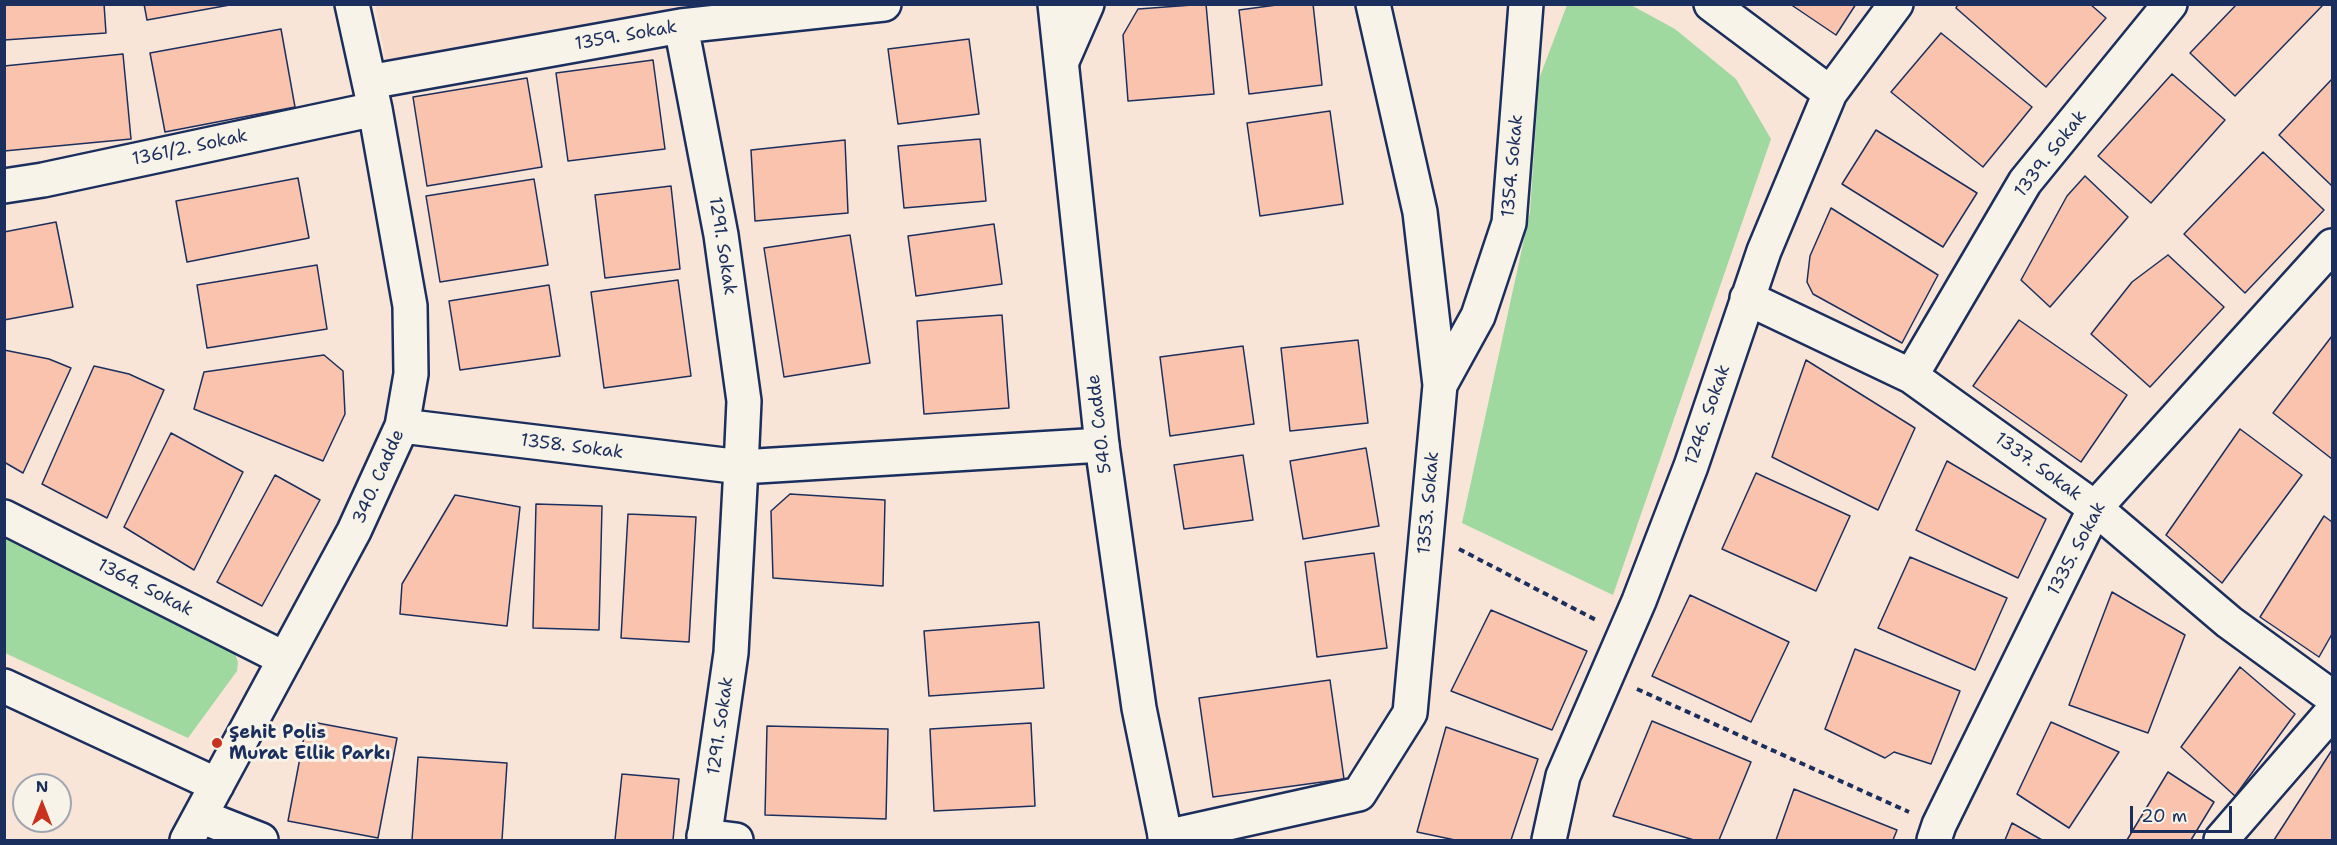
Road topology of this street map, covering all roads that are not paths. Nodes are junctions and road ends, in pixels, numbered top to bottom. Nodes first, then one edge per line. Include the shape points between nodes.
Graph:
1 (352, 4) edge
2 (884, 4) edge
3 (1055, 4) edge
4 (1087, 4) edge
5 (1373, 4) edge
6 (1526, 4) edge
7 (1711, 4) edge
8 (1896, 4) edge
9 (2170, 4) edge
10 (681, 26) junction
11 (1062, 61) junction
12 (1830, 93) junction
13 (372, 95) junction
14 (4, 186) edge
15 (2331, 252) edge
16 (1747, 298) junction
17 (1911, 376) junction
18 (1440, 385) junction
19 (402, 426) junction
20 (1102, 445) junction
21 (741, 467) junction
22 (2095, 508) junction
23 (4, 517) edge
24 (285, 659) junction
25 (4, 686) edge
26 (2332, 697) edge
27 (2332, 712) edge
28 (217, 785) junction
29 (193, 828) edge
30 (1936, 833) edge
31 (704, 838) edge
32 (1165, 839) edge
33 (261, 840) edge
34 (736, 840) edge
35 (1549, 840) edge
36 (2221, 840) edge

1 - 13 street, 340. Cadde
2 - 10 street, 1359. Sokak
3 - 11 street, 540. Cadde
4 - 11 street
5 - 18 street, 1353. Sokak via 1420,212
6 - 18 street, 1354. Sokak via 1509,223 1478,316
7 - 12 street
8 - 12 street, 1246. Sokak
9 - 17 street, 1339. Sokak via 2025,182
10 - 13 street, 1359. Sokak
10 - 21 street, 1291. Sokak via 722,235 744,401
11 - 20 street, 540. Cadde
12 - 16 street, 1246. Sokak
13 - 14 street, 1361/2. Sokak via 43,180
13 - 19 street, 340. Cadde via 410,306 411,374
15 - 22 street, 1335. Sokak
16 - 17 street, 1337. Sokak
16 - 35 street, 1246. Sokak via 1690,466 1625,635 1563,776
17 - 22 street, 1337. Sokak
18 - 32 street, 1353. Sokak via 1410,713 1359,794
19 - 21 street, 1358. Sokak
19 - 24 street, 340. Cadde via 354,531
20 - 21 street
20 - 32 street, 540. Cadde via 1139,708
21 - 31 street, 1291. Sokak via 731,653
22 - 26 street, 1337. Sokak via 2229,622
22 - 30 street, 1335. Sokak
23 - 24 street, 1364. Sokak
24 - 28 street, 340. Cadde
25 - 28 street
27 - 36 street
28 - 29 street, 340. Cadde
29 - 33 street
31 - 34 street

